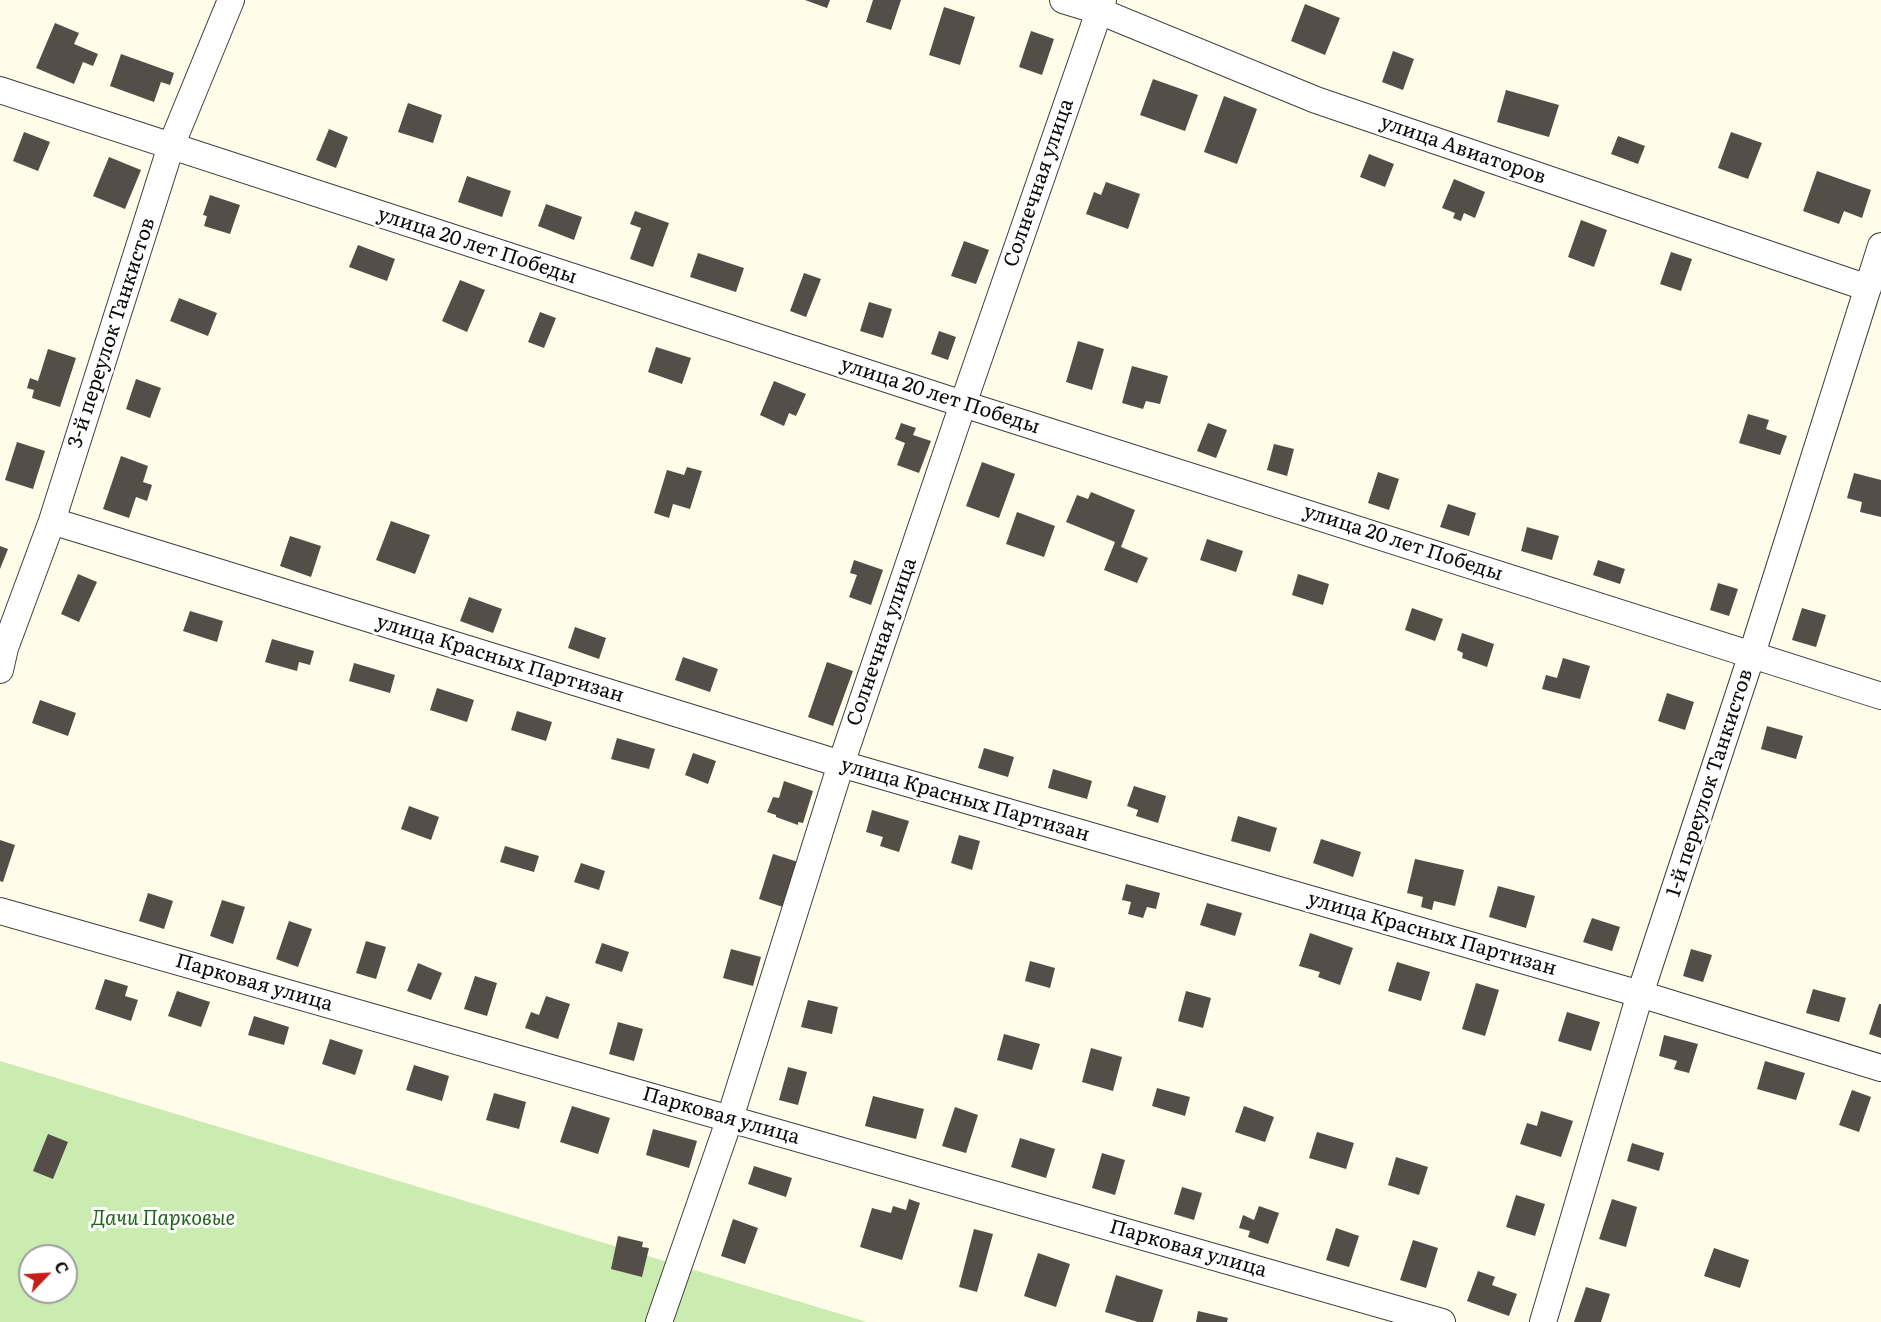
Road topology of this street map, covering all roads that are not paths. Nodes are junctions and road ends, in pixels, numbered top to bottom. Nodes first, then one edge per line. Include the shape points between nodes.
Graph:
1 (231, 0) edge
2 (1063, 0) edge
3 (1101, 6) edge
4 (0, 90) edge
5 (171, 146) junction
6 (1881, 246) edge
7 (1868, 288) junction
8 (963, 404) junction
9 (52, 521) junction
10 (2, 654) edge
11 (1752, 654) junction
12 (1881, 696) edge
13 (841, 764) junction
14 (0, 911) edge
15 (1641, 994) junction
16 (1881, 1068) edge
17 (730, 1118) junction
18 (659, 1322) edge
19 (1442, 1322) edge
20 (1543, 1322) edge

1 - 5 street, 3-й переулок Танкистов
2 - 3 street, улица Авиаторов
3 - 7 street, улица Авиаторов via 1316,100
3 - 8 street, Солнечная улица
4 - 5 street, улица 20 лет Победы
5 - 8 street, улица 20 лет Победы
5 - 9 street, 3-й переулок Танкистов
6 - 7 street, 1-й переулок Танкистов
7 - 11 street, 1-й переулок Танкистов
8 - 11 street, улица 20 лет Победы
8 - 13 street, Солнечная улица
9 - 10 street, 3-й переулок Танкистов
9 - 13 street, улица Красных Партизан
11 - 12 street, улица 20 лет Победы
11 - 15 street, 1-й переулок Танкистов
13 - 15 street, улица Красных Партизан
13 - 17 street, Солнечная улица
14 - 17 street, Парковая улица
15 - 16 street, улица Красных Партизан
15 - 20 street, 1-й переулок Танкистов
17 - 18 street, Солнечная улица
17 - 19 street, Парковая улица

